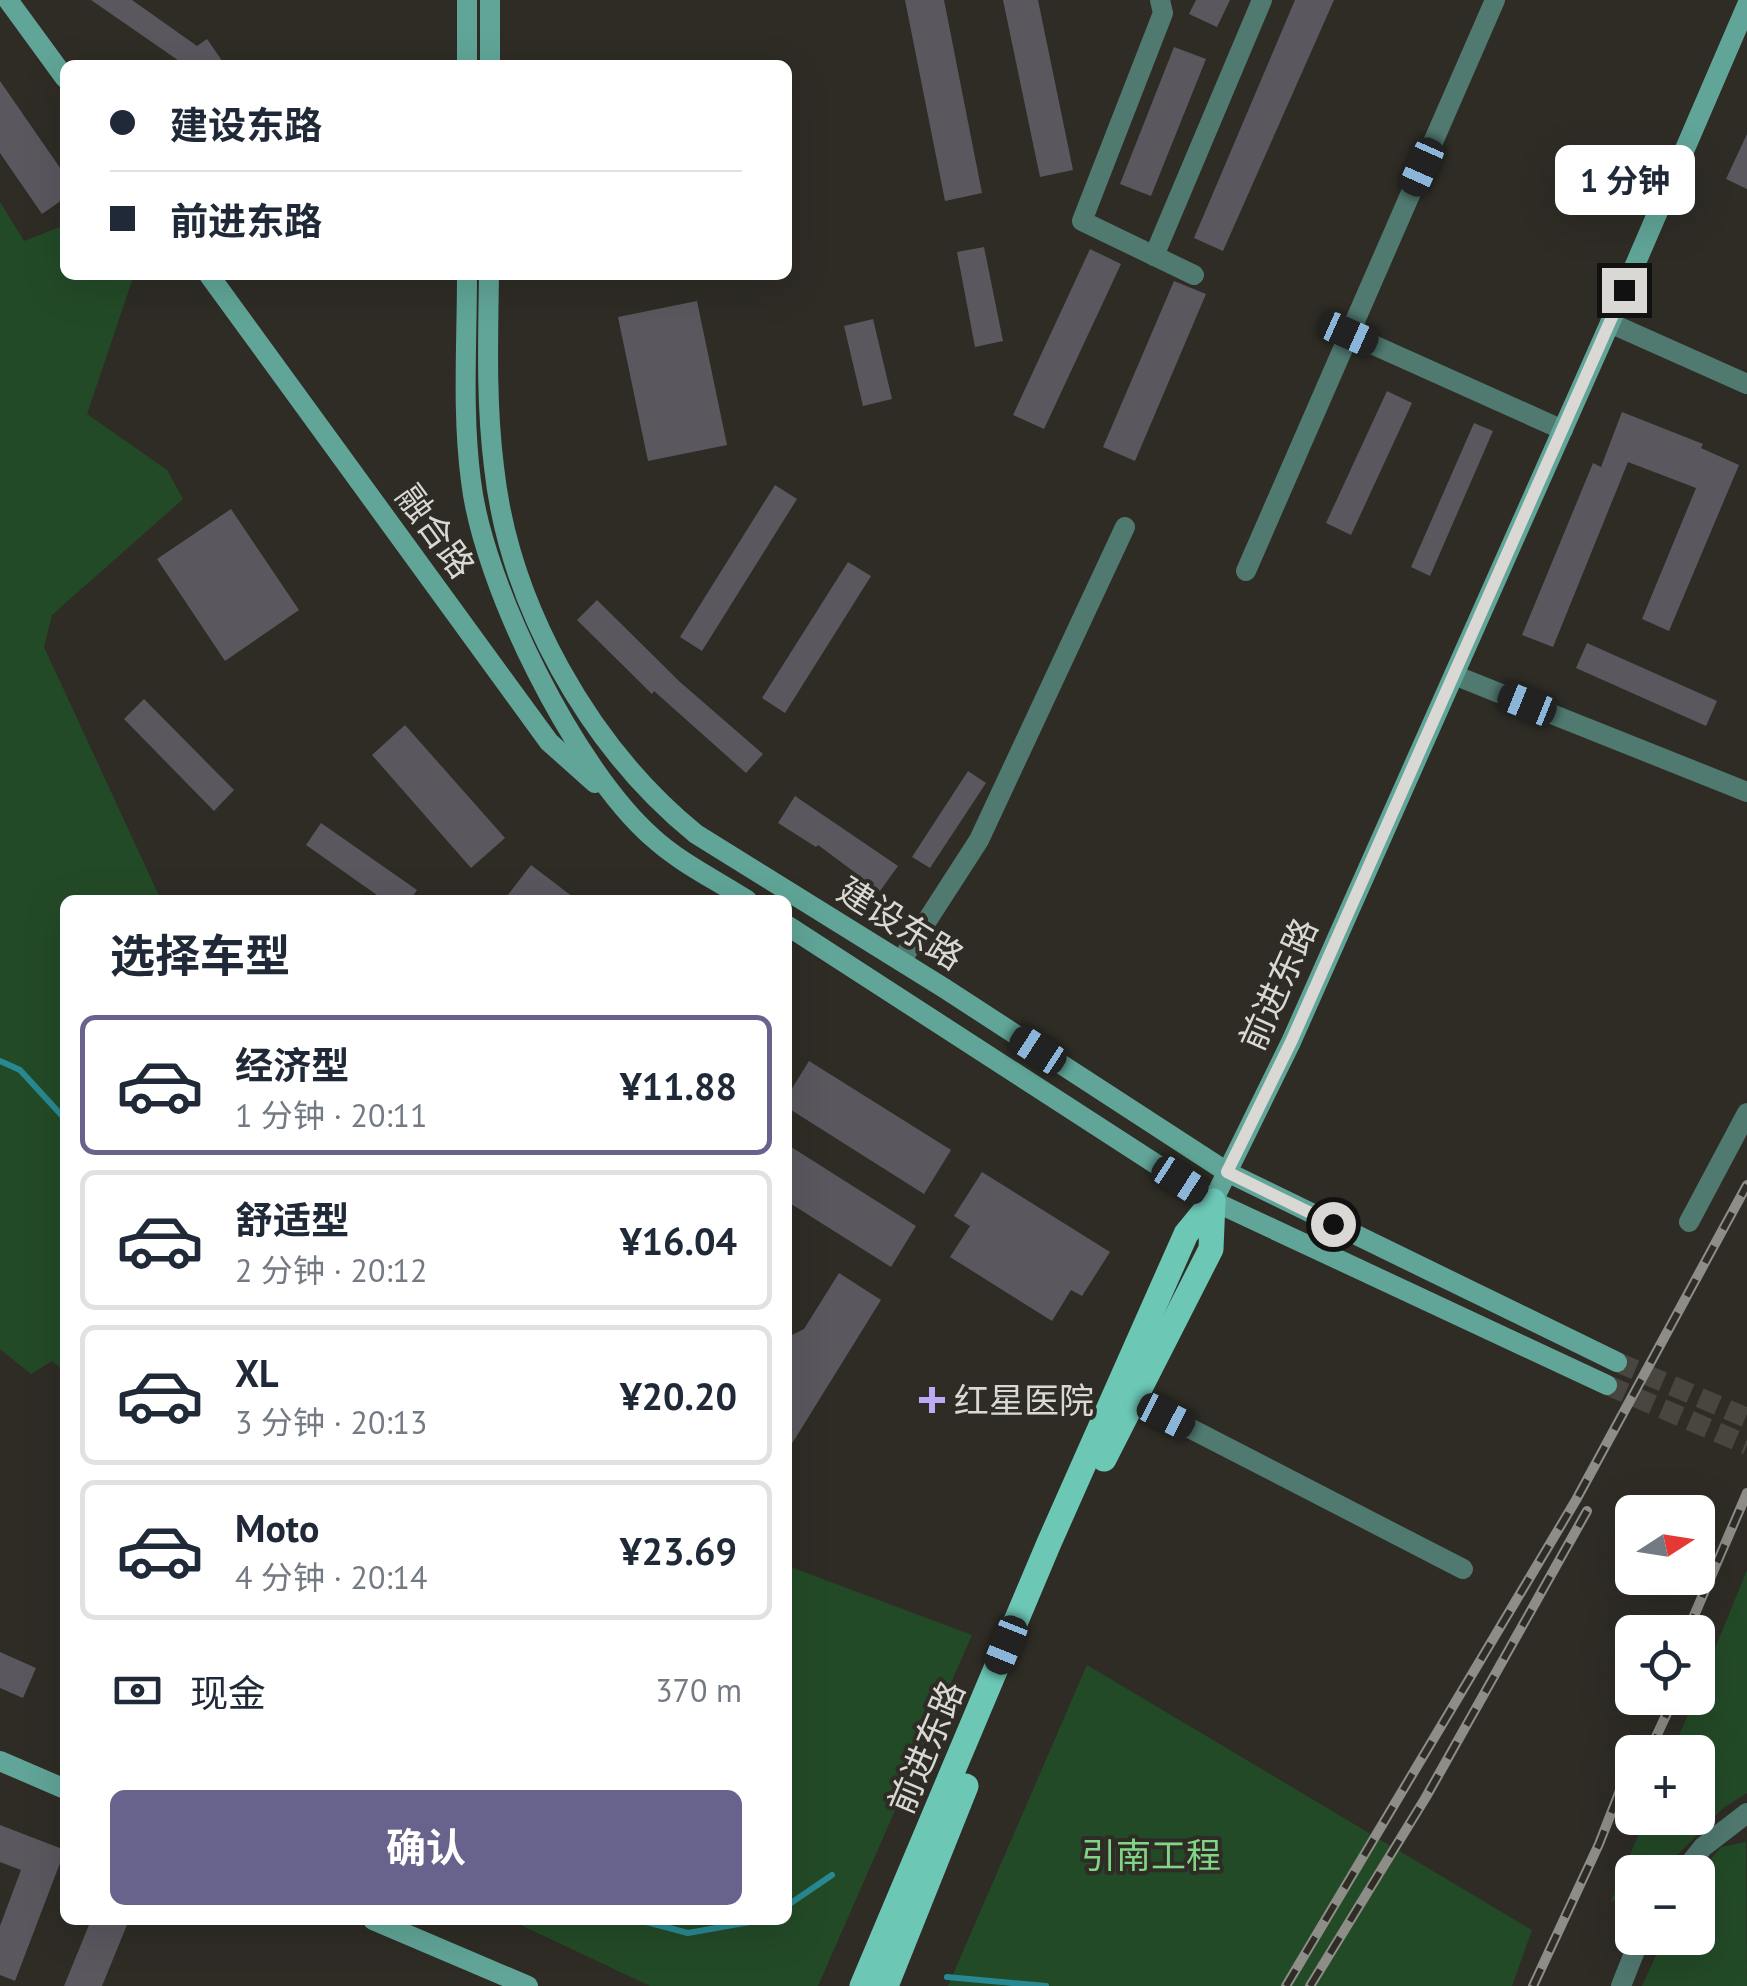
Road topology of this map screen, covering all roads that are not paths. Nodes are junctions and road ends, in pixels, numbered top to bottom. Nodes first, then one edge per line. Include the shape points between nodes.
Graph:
1 (8, 0) edge
2 (467, 0) edge
3 (490, 0) edge
4 (1160, 0) edge
5 (1262, 0) edge
6 (1495, 0) edge
7 (1747, 5) edge
8 (467, 60) edge
9 (490, 60) edge
10 (60, 71) edge
11 (1154, 256) junction
12 (1194, 275) dead end
13 (213, 280) edge
14 (467, 280) edge
15 (489, 280) edge
16 (1610, 323) junction
17 (1349, 334) junction
18 (1747, 384) edge
19 (1563, 430) junction
20 (1125, 527) dead end
21 (1246, 571) dead end
22 (1454, 675) junction
23 (1747, 792) edge
24 (626, 811) junction
25 (740, 895) edge
26 (792, 929) edge
27 (901, 961) junction
28 (1747, 1114) edge
29 (1227, 1172) junction
30 (1213, 1200) junction
31 (1690, 1222) dead end
32 (1617, 1362) tunnel mouth
33 (1607, 1385) tunnel mouth
34 (1133, 1399) junction
35 (1463, 1569) dead end
36 (0, 1762) edge
37 (60, 1787) edge
38 (1743, 1822) edge
39 (1696, 1855) edge
40 (385, 1925) edge
41 (1633, 1955) edge
42 (528, 1986) edge
43 (862, 1986) edge
44 (886, 1986) edge
45 (1621, 1986) edge

1 - 10 main road
2 - 8 main road
3 - 9 main road
4 - 11 street via 1163,13 1082,221
5 - 11 street
6 - 17 street
7 - 16 main road, 前进东路
11 - 12 street
13 - 24 main road, 融合路 via 550,742
14 - 24 main road via 470,463 480,533 504,600 572,736
15 - 27 main road, 建设东路 via 488,401 504,524 545,638 580,701 668,811 696,834
16 - 18 street
16 - 19 main road, 前进东路
17 - 19 street
17 - 21 street
19 - 22 main road, 前进东路
20 - 27 street via 979,840
22 - 23 street
22 - 29 main road, 前进东路
24 - 25 main road via 654,839
26 - 30 main road, 建设东路
27 - 29 main road, 建设东路
28 - 31 street
29 - 30 main road, 前进东路
29 - 32 main road, 建设东路
30 - 33 main road, 建设东路
30 - 34 main road via 1211,1249
30 - 43 main road, 前进东路 via 1186,1234
34 - 35 street
34 - 44 main road via 1068,1538
36 - 37 main road
38 - 39 street
40 - 42 main road
41 - 45 street

